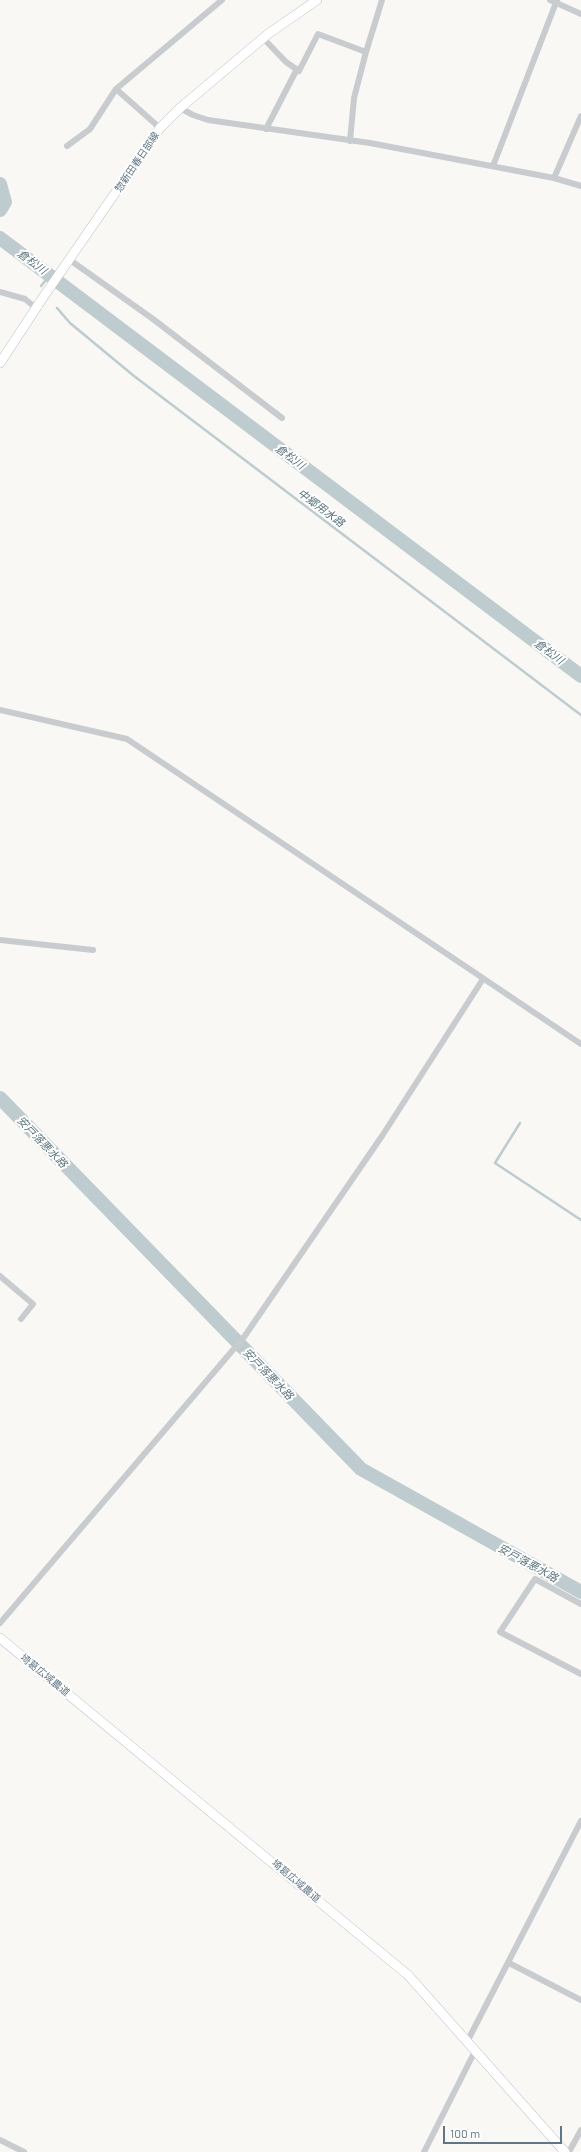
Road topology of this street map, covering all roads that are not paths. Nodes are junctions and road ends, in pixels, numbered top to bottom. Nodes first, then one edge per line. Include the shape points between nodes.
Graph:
1 (222, 0) edge
2 (317, 0) edge
3 (382, 0) edge
4 (550, 0) edge
5 (557, 1) edge
6 (581, 14) edge
7 (264, 38) junction
8 (366, 52) junction
9 (297, 69) junction
10 (116, 89) junction
11 (180, 108) junction
12 (581, 116) edge
13 (160, 128) junction
14 (266, 129) junction
15 (350, 140) junction
16 (67, 146) dead end
17 (493, 166) junction
18 (554, 178) junction
19 (581, 186) edge
20 (70, 260) junction
21 (0, 292) edge
22 (36, 308) junction
23 (0, 363) edge
24 (282, 418) dead end
25 (0, 710) edge
26 (0, 940) edge
27 (93, 950) dead end
28 (483, 979) junction
29 (581, 1044) edge
30 (0, 1276) edge
31 (21, 1319) dead end
32 (581, 1604) edge
33 (0, 1624) edge
34 (0, 1638) edge
35 (581, 1674) edge
36 (581, 1821) edge
37 (509, 1963) junction
38 (581, 2000) edge
39 (467, 2042) junction
40 (475, 2050) junction
41 (581, 2130) edge
42 (0, 2140) edge
43 (24, 2152) edge
44 (424, 2152) edge
45 (565, 2152) edge
46 (569, 2152) edge

1 - 10 street
2 - 7 street, 惣新田春日部線
3 - 8 street
4 - 5 street
5 - 6 street
5 - 17 street
7 - 9 street via 286,62
7 - 11 street, 惣新田春日部線
8 - 9 street via 318,34 299,71
8 - 15 street via 354,98
9 - 14 street
10 - 13 street
10 - 16 street via 90,129
11 - 13 street, 惣新田春日部線
11 - 14 street via 208,120
12 - 18 street
13 - 20 street, 惣新田春日部線
14 - 15 street
15 - 17 street
17 - 18 street
18 - 19 street
20 - 22 street, 惣新田春日部線
20 - 24 street via 153,319
21 - 22 street via 25,299
22 - 23 street, 惣新田春日部線
25 - 28 street via 127,739
26 - 27 street
28 - 29 street
28 - 33 street via 382,1136 244,1337
30 - 31 street via 33,1304
32 - 35 street via 535,1579 500,1632
34 - 39 street, 埼葛広域農道 via 402,1970
36 - 37 street
37 - 38 street
37 - 39 street
39 - 40 street, 埼葛広域農道
40 - 44 street
40 - 45 street, 埼葛広域農道
41 - 46 street
42 - 43 street

